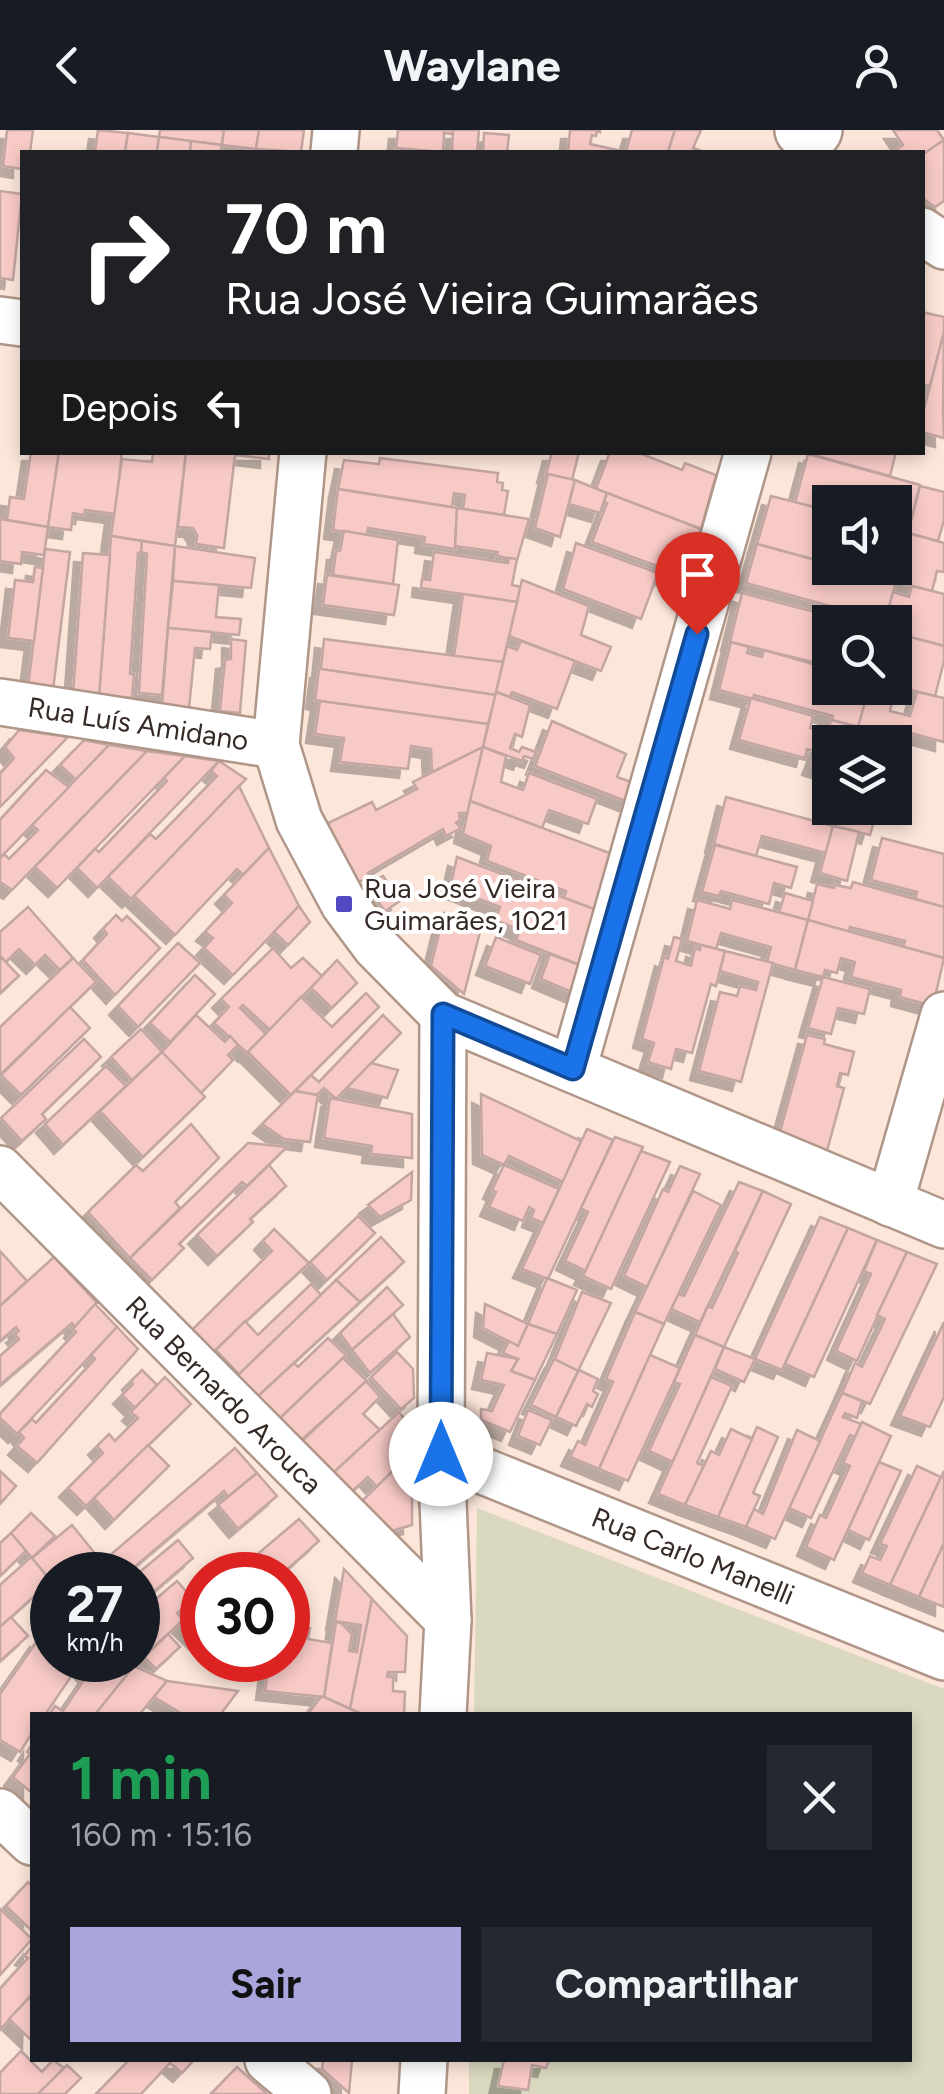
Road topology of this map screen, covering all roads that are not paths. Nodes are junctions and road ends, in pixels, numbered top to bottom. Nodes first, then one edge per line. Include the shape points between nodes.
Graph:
1 (303, 455) edge
2 (747, 455) edge
3 (0, 702) edge
4 (276, 746) junction
5 (443, 1014) junction
6 (944, 1015) edge
7 (573, 1069) junction
8 (0, 1169) edge
9 (890, 1203) junction
10 (944, 1225) edge
11 (441, 1454) junction
12 (448, 1620) junction
13 (944, 1657) edge
14 (443, 1712) edge
15 (0, 1812) edge
16 (30, 1840) edge
17 (270, 2062) edge
18 (424, 2062) edge
19 (308, 2094) edge
20 (422, 2094) edge

1 - 4 street
2 - 7 street
3 - 4 street, Rua Luís Amidano
4 - 5 street via 298,820 344,904
5 - 7 street
5 - 11 street
6 - 9 street
7 - 9 street
8 - 12 street, Rua Bernardo Arouca
9 - 10 street
11 - 12 street
11 - 13 street, Rua Carlo Manelli
12 - 14 street
15 - 16 street
17 - 19 street
18 - 20 street

